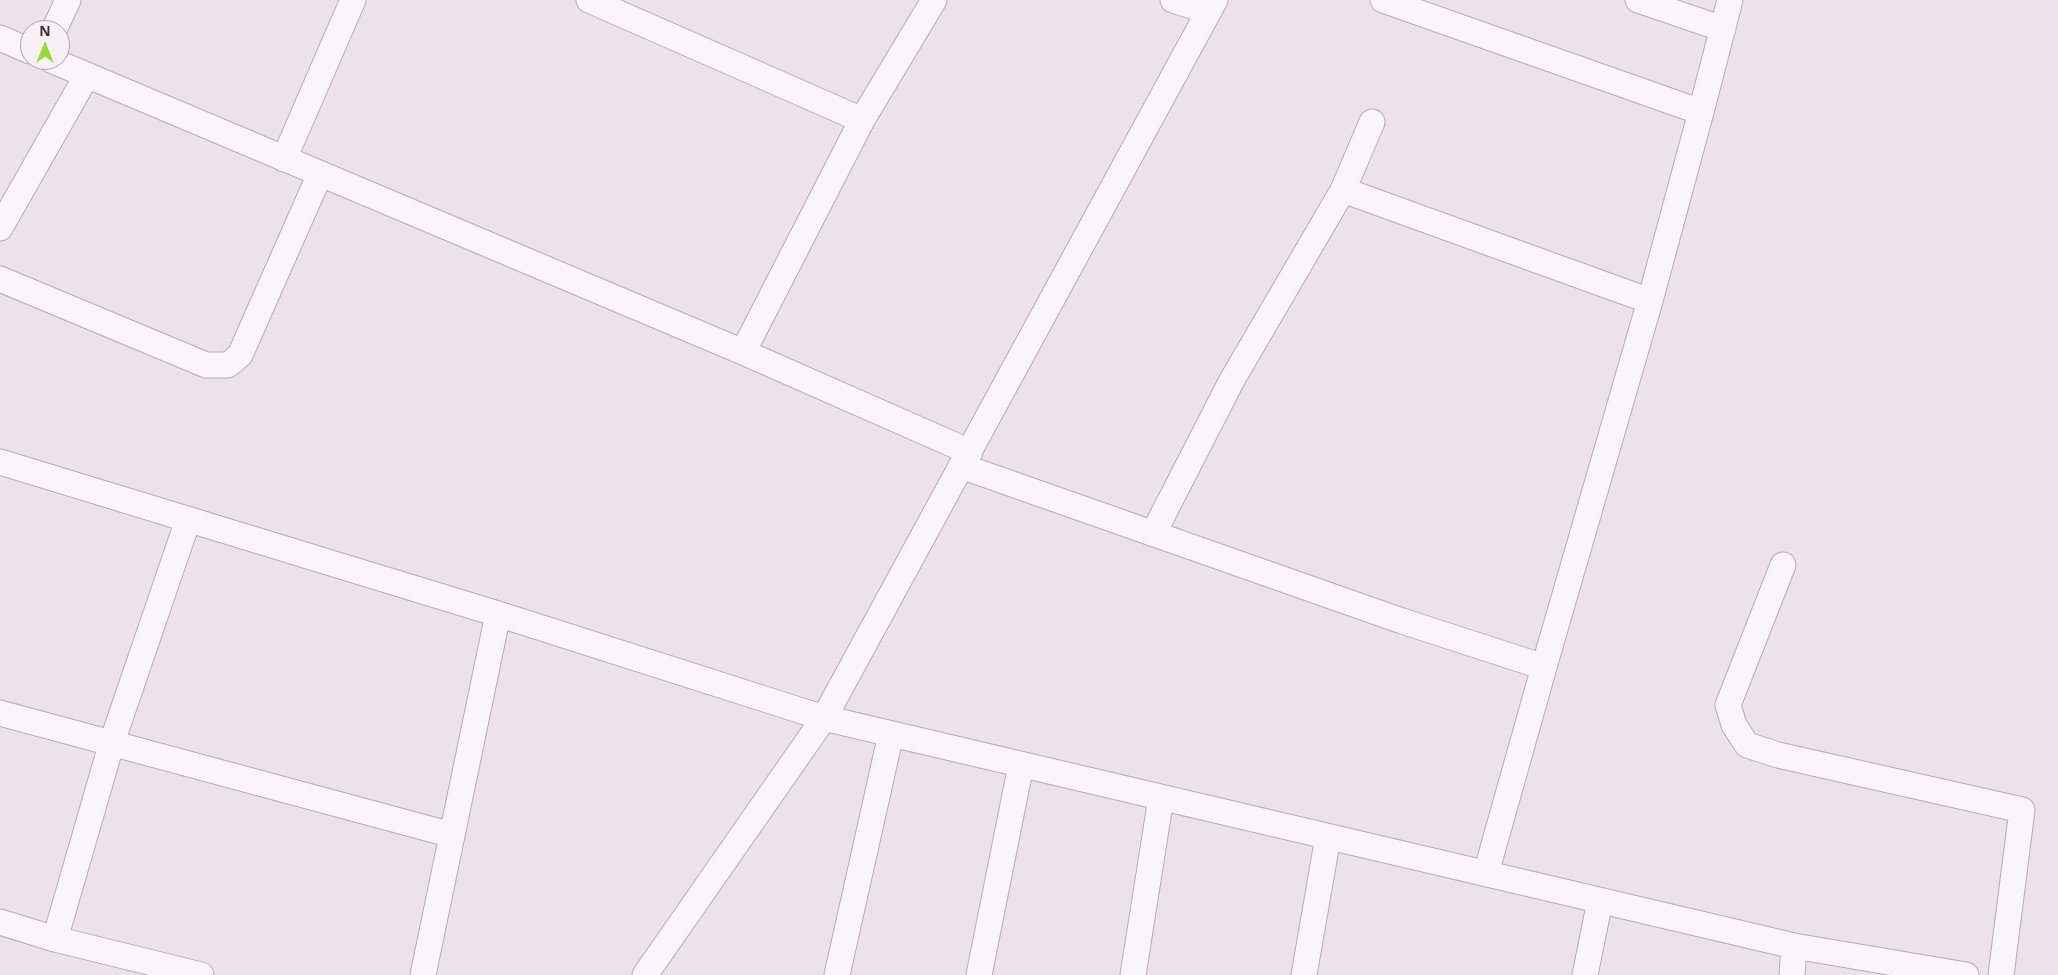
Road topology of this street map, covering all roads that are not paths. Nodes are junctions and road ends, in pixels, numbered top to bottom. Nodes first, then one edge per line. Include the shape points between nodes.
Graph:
1 (68, 0) edge
2 (354, 0) edge
3 (589, 0) edge
4 (934, 0) edge
5 (1174, 0) edge
6 (1383, 0) edge
7 (1638, 0) edge
8 (1730, 0) edge
9 (1211, 6) edge
10 (59, 20) edge
11 (1723, 29) junction
12 (0, 38) edge
13 (20, 47) edge
14 (70, 68) edge
15 (87, 75) junction
16 (1701, 112) junction
17 (862, 120) junction
18 (1372, 122) dead end
19 (284, 159) junction
20 (320, 174) junction
21 (1344, 190) junction
22 (0, 228) edge
23 (0, 279) edge
24 (1650, 302) junction
25 (743, 352) junction
26 (966, 459) junction
27 (0, 462) edge
28 (188, 520) junction
29 (1153, 534) junction
30 (1783, 565) dead end
31 (498, 614) junction
32 (1544, 667) junction
33 (0, 713) edge
34 (824, 718) junction
35 (891, 734) junction
36 (112, 742) junction
37 (1021, 765) junction
38 (1161, 798) junction
39 (452, 835) junction
40 (1328, 837) junction
41 (1486, 874) junction
42 (1600, 900) junction
43 (0, 922) edge
44 (55, 939) junction
45 (1794, 946) junction
46 (201, 975) edge
47 (424, 975) edge
48 (645, 975) edge
49 (837, 975) edge
50 (979, 975) edge
51 (1133, 975) edge
52 (1304, 975) edge
53 (1585, 975) edge
54 (1792, 975) edge
55 (1966, 975) edge
56 (2001, 975) edge

1 - 10 street
2 - 19 street
3 - 17 street
4 - 17 street
5 - 9 street
6 - 16 street
7 - 11 street
8 - 11 street
9 - 26 street
11 - 16 street
12 - 13 street
14 - 15 street
15 - 19 street
15 - 22 street
16 - 24 street
17 - 25 street
18 - 21 street
19 - 20 street
20 - 23 street via 240,355 228,365 206,365
20 - 25 street
21 - 24 street
21 - 29 street via 1232,380
24 - 32 street
25 - 26 street
26 - 29 street
26 - 34 street
27 - 28 street
28 - 31 street
28 - 36 street
29 - 32 street
30 - 56 street via 1728,705 1734,725 1747,745 1778,755 2022,810
31 - 34 street
31 - 39 street
32 - 41 street
33 - 36 street
34 - 35 street
34 - 48 street
35 - 37 street
35 - 49 street
36 - 39 street
36 - 44 street
37 - 38 street
37 - 50 street
38 - 40 street
38 - 51 street
39 - 47 street
40 - 41 street
40 - 52 street
41 - 42 street
42 - 45 street
42 - 53 street
43 - 44 street
44 - 46 street
45 - 54 street
45 - 55 street

